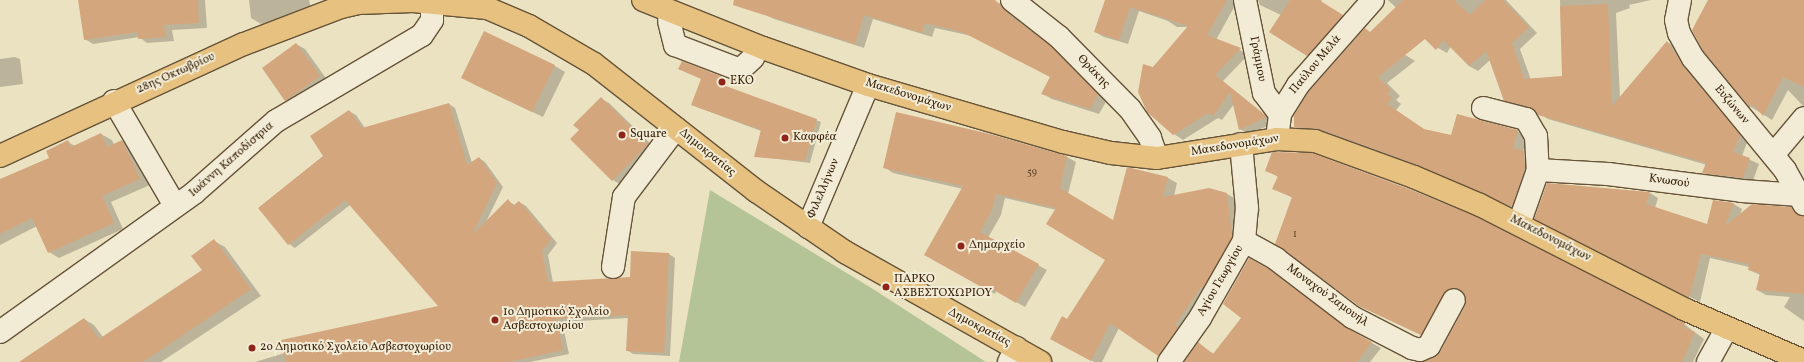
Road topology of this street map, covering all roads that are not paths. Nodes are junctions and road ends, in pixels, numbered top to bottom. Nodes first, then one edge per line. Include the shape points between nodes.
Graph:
1 (643, 0) edge
2 (1012, 0) edge
3 (1245, 0) edge
4 (1373, 0) edge
5 (1680, 0) edge
6 (360, 2) edge
7 (432, 2) junction
8 (486, 4) edge
9 (669, 21) dead end
10 (753, 58) dead end
11 (868, 85) junction
12 (114, 101) junction
13 (1483, 108) dead end
14 (1280, 114) junction
15 (1804, 118) edge
16 (676, 128) junction
17 (1276, 139) junction
18 (1240, 144) junction
19 (1773, 155) junction
20 (0, 156) edge
21 (1157, 158) junction
22 (1538, 170) junction
23 (1802, 200) edge
24 (175, 206) junction
25 (1519, 224) junction
26 (808, 227) junction
27 (1244, 241) junction
28 (613, 267) dead end
29 (1454, 300) dead end
30 (1727, 328) junction
31 (0, 332) edge
32 (1013, 355) edge
33 (1804, 361) edge
34 (1040, 362) edge
35 (1169, 362) edge
36 (1708, 362) edge

1 - 11 main road, Μακεδονομάχων via 763,48
2 - 21 street, Θράκης via 1059,37 1130,109 1150,138
3 - 14 street, Γράμμου via 1264,93
4 - 14 street, Παύλου Μελά via 1298,85
5 - 19 street, Ευζώνων via 1676,20 1679,34 1692,58
6 - 7 main road, Δημοκρατίας
6 - 12 main road, 28ης Οκτωβρίου via 288,26
7 - 8 main road, Δημοκρατίας
7 - 24 street, Ιωάννη Καποδίστρια via 432,20 422,35 276,121 206,184
8 - 16 main road, Δημοκρατίας via 582,55
9 - 10 street via 675,45 740,70
11 - 21 main road, Μακεδονομάχων via 1076,145 1111,153
11 - 26 street, Φιλελλήνων
12 - 20 main road, 28ης Οκτωβρίου
12 - 24 street
13 - 22 street via 1530,122 1536,136
14 - 17 street, Παύλου Μελά
15 - 19 street
16 - 26 main road, Δημοκρατίας via 756,192
16 - 28 street via 624,197
17 - 18 main road, Μακεδονομάχων
17 - 25 main road, Μακεδονομάχων via 1315,141 1348,152 1440,188
18 - 21 main road, Μακεδονομάχων
18 - 27 street, Αγίου Γεωργίου via 1247,208
19 - 23 street, Ευζώνων via 1786,170
22 - 23 street, Κνωσού via 1608,174
22 - 25 street
24 - 31 street, Ιωάννη Καποδίστρια
25 - 30 main road, Μακεδονομάχων via 1684,309
26 - 32 main road, Δημοκρατίας
27 - 29 street, Μοναχού Σαμουήλ via 1276,259 1352,317 1412,348 1420,350 1429,346
27 - 35 street, Αγίου Γεωργίου via 1200,318
30 - 33 main road, Μακεδονομάχων
30 - 36 street
32 - 34 main road, Δημοκρατίας

